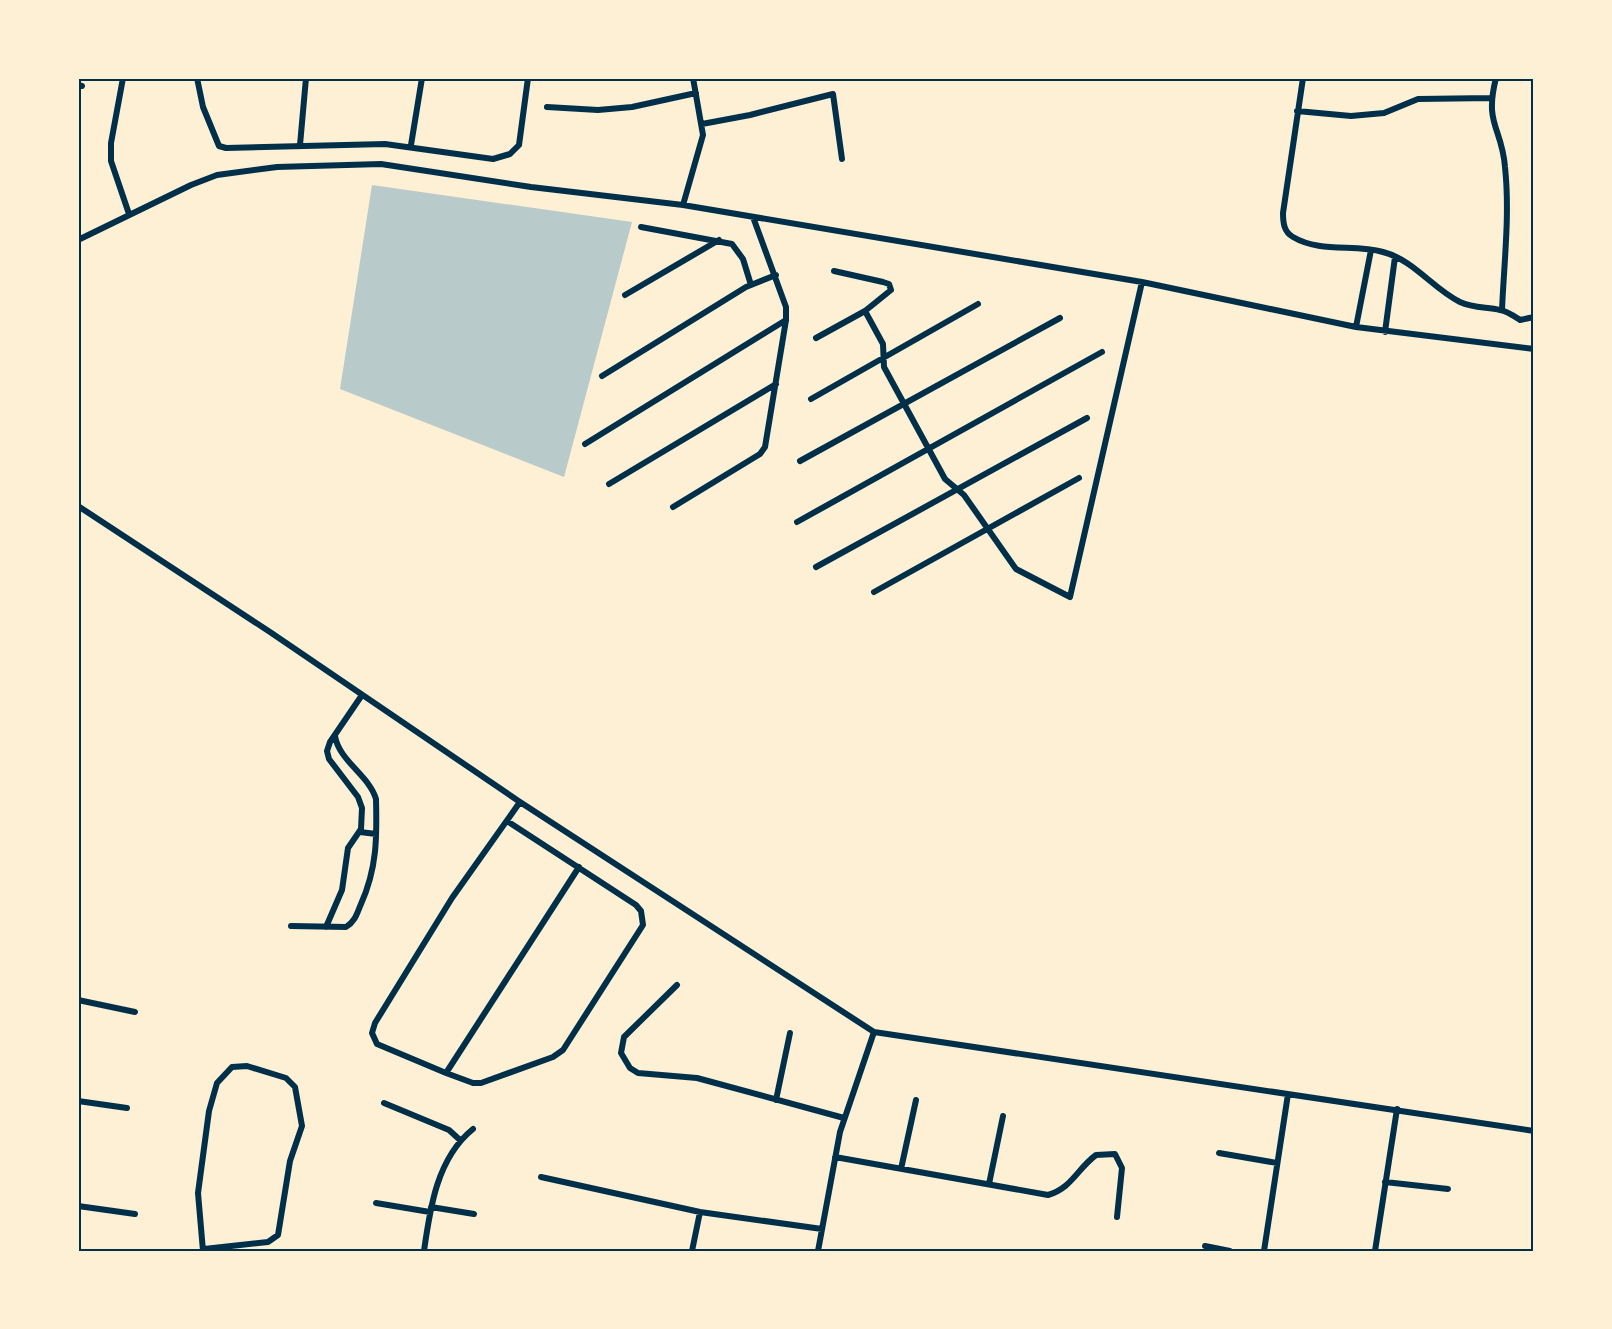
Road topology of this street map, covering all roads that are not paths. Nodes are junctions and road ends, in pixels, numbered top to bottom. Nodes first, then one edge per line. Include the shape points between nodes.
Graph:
1 (123, 78) edge
2 (198, 78) edge
3 (306, 78) edge
4 (423, 78) edge
5 (528, 78) edge
6 (693, 78) edge
7 (1303, 78) edge
8 (1496, 78) edge
9 (696, 93) junction
10 (1491, 98) junction
11 (546, 106) dead end
12 (1297, 111) junction
13 (702, 124) junction
14 (300, 145) junction
15 (411, 145) junction
16 (842, 159) dead end
17 (683, 205) junction
18 (129, 214) junction
19 (753, 217) junction
20 (641, 226) dead end
21 (78, 240) edge
22 (720, 240) junction
23 (1371, 250) junction
24 (1395, 257) junction
25 (834, 270) dead end
26 (776, 275) junction
27 (1142, 282) junction
28 (751, 285) junction
29 (625, 295) dead end
30 (978, 304) dead end
31 (1502, 310) junction
32 (865, 311) junction
33 (1534, 317) edge
34 (1060, 318) dead end
35 (786, 320) junction
36 (1356, 327) junction
37 (1385, 332) junction
38 (816, 338) dead end
39 (1534, 349) edge
40 (1101, 352) dead end
41 (882, 359) junction
42 (602, 376) dead end
43 (776, 384) junction
44 (811, 399) dead end
45 (902, 403) junction
46 (1088, 418) dead end
47 (585, 444) dead end
48 (928, 451) junction
49 (800, 461) dead end
50 (1079, 478) dead end
51 (609, 484) dead end
52 (958, 489) junction
53 (78, 506) edge
54 (673, 507) dead end
55 (797, 522) dead end
56 (987, 528) junction
57 (78, 562) edge
58 (816, 567) dead end
59 (78, 577) edge
60 (874, 592) dead end
61 (362, 695) junction
62 (335, 736) junction
63 (520, 802) junction
64 (507, 821) junction
65 (360, 832) junction
66 (376, 834) junction
67 (579, 867) junction
68 (291, 926) dead end
69 (326, 927) junction
70 (677, 985) dead end
71 (78, 1000) edge
72 (135, 1012) dead end
73 (874, 1032) junction
74 (790, 1034) dead end
75 (446, 1072) junction
76 (1288, 1094) junction
77 (776, 1100) junction
78 (916, 1100) dead end
79 (78, 1101) edge
80 (384, 1103) dead end
81 (127, 1108) dead end
82 (1397, 1108) junction
83 (1003, 1116) dead end
84 (844, 1118) junction
85 (473, 1129) dead end
86 (1534, 1131) edge
87 (460, 1140) junction
88 (1219, 1154) dead end
89 (835, 1157) junction
90 (1277, 1163) junction
91 (901, 1169) junction
92 (541, 1177) dead end
93 (1385, 1182) junction
94 (989, 1184) junction
95 (1448, 1189) dead end
96 (376, 1203) dead end
97 (78, 1206) edge
98 (431, 1210) junction
99 (700, 1212) junction
100 (135, 1214) dead end
101 (474, 1214) dead end
102 (1118, 1217) dead end
103 (822, 1229) junction
104 (1205, 1246) dead end
105 (203, 1250) edge
106 (424, 1251) edge
107 (692, 1251) edge
108 (818, 1251) edge
109 (1230, 1251) edge
110 (1264, 1251) edge
111 (1375, 1251) edge

1 - 18 street via 111,161
2 - 14 street via 206,115 219,146
3 - 14 street
4 - 15 street
5 - 15 street via 522,138 510,154 493,159
6 - 9 street
7 - 12 street
8 - 10 street
9 - 11 street via 598,110
9 - 13 street
10 - 12 street via 1427,98 1377,115
10 - 31 street via 1491,118 1506,169
12 - 23 street via 1283,225 1294,238 1329,247
13 - 16 street via 833,94
13 - 17 street via 703,135
14 - 15 street
17 - 18 street via 358,163 217,175
17 - 19 street
18 - 21 street
19 - 26 street
19 - 27 street
20 - 22 street
22 - 28 street via 737,249
22 - 29 street
23 - 24 street
23 - 36 street
24 - 31 street via 1461,302
24 - 37 street
25 - 32 street via 889,284 891,290 885,297
26 - 28 street
26 - 35 street
27 - 36 street
27 - 56 street via 1070,597 1016,569
28 - 42 street
30 - 41 street
31 - 33 street via 1520,320
32 - 38 street
32 - 41 street via 883,344
34 - 45 street
35 - 43 street
35 - 47 street
36 - 37 street
37 - 39 street
40 - 48 street
41 - 44 street
41 - 45 street
43 - 51 street
43 - 54 street via 765,447 760,454
45 - 48 street
45 - 49 street
46 - 52 street
48 - 52 street via 945,479
48 - 55 street
50 - 56 street
52 - 56 street
52 - 58 street
53 - 61 street
56 - 60 street
57 - 59 street
61 - 62 street
61 - 63 street
62 - 65 street via 328,755 358,797 362,808
62 - 66 street via 375,794
63 - 64 street
63 - 73 street
64 - 67 street
64 - 75 street via 452,898 373,1027 377,1044
65 - 66 street
65 - 69 street via 348,848 342,890
66 - 69 street via 373,873 356,917 346,927
67 - 75 street
67 - 75 street via 636,905 643,918 640,933 563,1050 481,1083
68 - 69 street
70 - 77 street via 624,1037 621,1053 630,1068 648,1074 697,1078
71 - 72 street
73 - 76 street
73 - 84 street
74 - 77 street
76 - 82 street
76 - 90 street
77 - 84 street
78 - 91 street
79 - 81 street
80 - 87 street via 450,1130
82 - 86 street
82 - 93 street
83 - 94 street
84 - 89 street
85 - 87 street
87 - 98 street via 443,1167
88 - 90 street
89 - 91 street
89 - 103 street
90 - 110 street
91 - 94 street
92 - 99 street
93 - 95 street
93 - 111 street
94 - 102 street via 1048,1195 1064,1189 1096,1155 1115,1154 1122,1168
96 - 98 street
97 - 100 street
98 - 101 street
98 - 106 street
99 - 103 street
99 - 107 street
103 - 108 street
104 - 109 street
105 - 105 street via 198,1193 209,1111 217,1083 227,1070 239,1066 286,1078 295,1087 302,1126 290,1161 278,1235 268,1242

